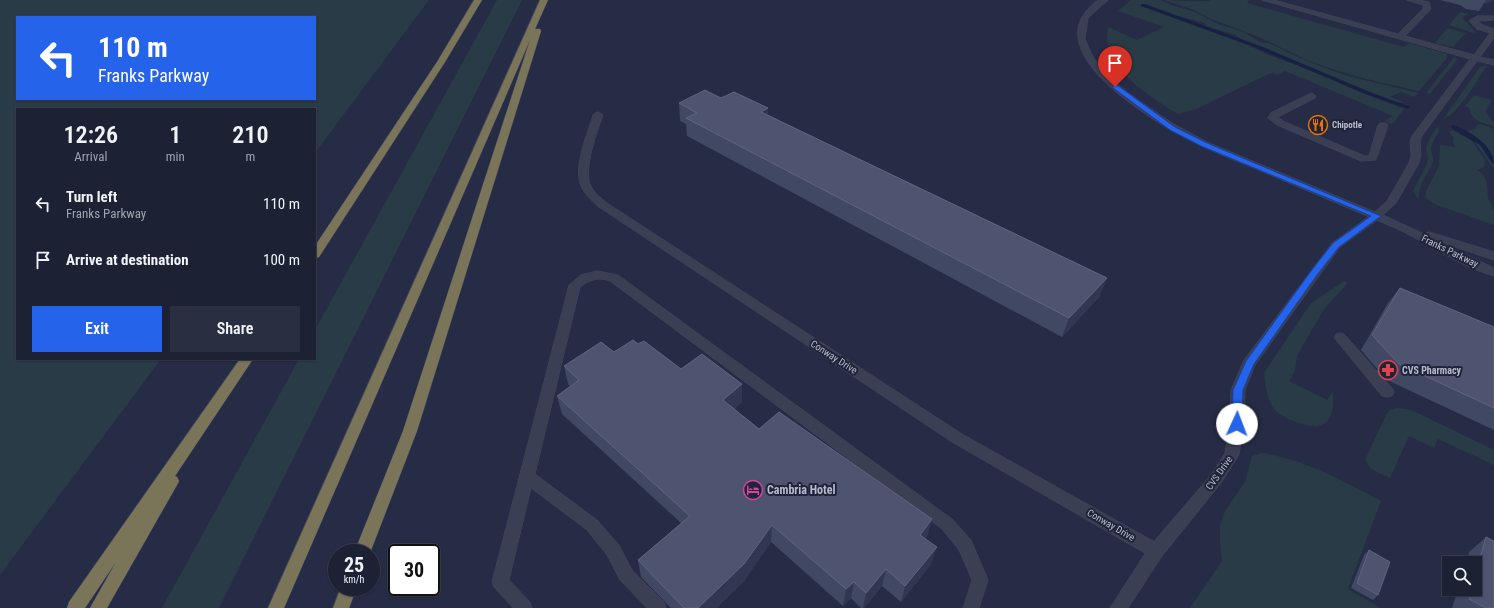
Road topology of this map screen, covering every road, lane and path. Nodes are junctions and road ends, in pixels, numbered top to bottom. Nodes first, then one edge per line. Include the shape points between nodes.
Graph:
1 (478, 0) edge
2 (544, 0) edge
3 (547, 0) edge
4 (1104, 0) edge
5 (1266, 0) edge
6 (1411, 0) edge
7 (1494, 18) edge
8 (1494, 32) edge
9 (1400, 37) junction
10 (1476, 58) junction
11 (1494, 63) edge
12 (1312, 96) dead end
13 (598, 115) dead end
14 (1383, 125) dead end
15 (1376, 216) junction
16 (1407, 229) junction
17 (316, 252) edge
18 (1494, 256) edge
19 (1494, 272) edge
20 (1340, 337) dead end
21 (246, 360) edge
22 (1387, 392) dead end
23 (221, 399) junction
24 (527, 476) junction
25 (366, 544) edge
26 (1156, 551) junction
27 (346, 596) edge
28 (75, 608) edge
29 (98, 608) edge
30 (276, 608) edge
31 (341, 608) edge
32 (524, 608) edge
33 (658, 608) edge
34 (971, 608) edge
35 (1118, 608) edge

1 - 17 highway via 441,62
2 - 30 highway
3 - 25 highway via 410,431
4 - 15 street, Franks Parkway via 1086,15 1082,22 1081,42 1085,54 1110,83 1172,128 1204,144
5 - 9 street
6 - 9 street via 1426,4 1427,9
7 - 8 street via 1477,18 1473,21 1480,27
8 - 10 street, CVS Drive
9 - 10 street
10 - 11 street
10 - 15 street, CVS Drive via 1418,136 1415,142 1414,163 1391,203
12 - 14 street via 1274,115 1273,118 1364,159 1373,158
13 - 26 street, Conway Drive via 584,166 584,183 603,205 957,438
15 - 16 street, Franks Parkway
15 - 26 street, CVS Drive via 1336,245 1249,363 1238,390 1237,424 1232,454 1216,479
16 - 18 street, Franks Parkway
16 - 19 street, Franks Parkway via 1451,253
20 - 22 street
21 - 23 highway
23 - 28 highway
23 - 29 highway
24 - 32 street via 500,582
24 - 33 street via 592,525 613,550 626,575
24 - 34 street via 575,284 587,276 600,273 614,278 947,524 965,545 980,580
26 - 35 street, CVS Drive
27 - 31 highway

